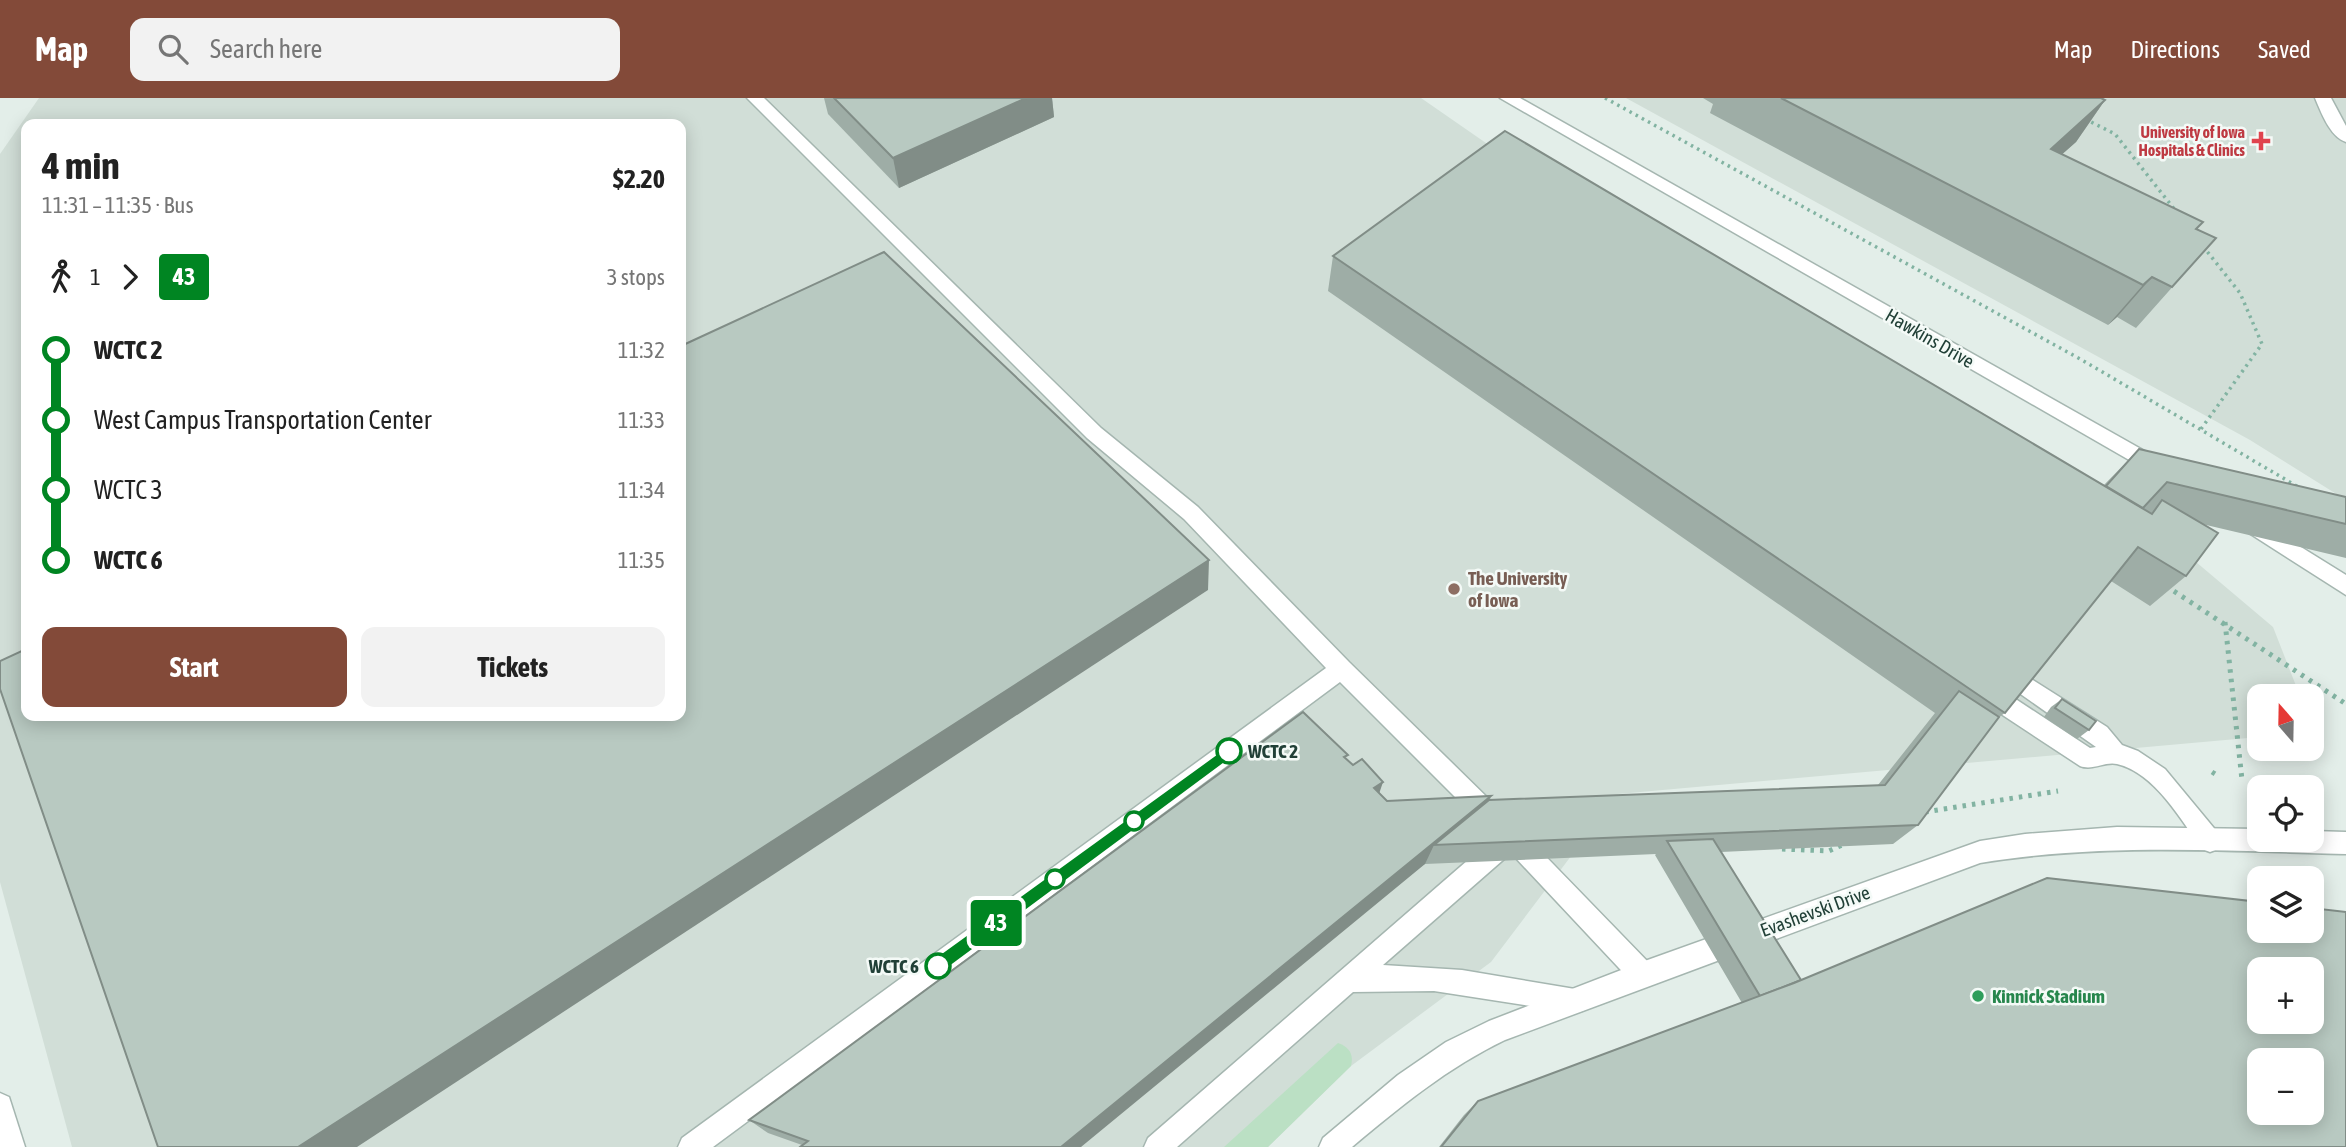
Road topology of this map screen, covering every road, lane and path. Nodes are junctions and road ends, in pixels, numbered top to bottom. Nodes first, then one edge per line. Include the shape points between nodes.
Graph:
1 (755, 98) edge
2 (1508, 98) edge
3 (1605, 98) edge
4 (1614, 98) edge
5 (2323, 98) edge
6 (2345, 98) edge
7 (1616, 104) junction
8 (2079, 116) edge
9 (2331, 117) junction
10 (2346, 136) edge
11 (2182, 219) edge
12 (2198, 240) edge
13 (2201, 429) junction
14 (2174, 477) edge
15 (2302, 489) edge
16 (2240, 517) edge
17 (2165, 585) edge
18 (2346, 586) edge
19 (2225, 622) junction
20 (1341, 669) junction
21 (2020, 681) edge
22 (2003, 703) edge
23 (2346, 705) edge
24 (2114, 753) junction
25 (2242, 780) dead end
26 (2060, 790) dead end
27 (1914, 814) edge
28 (1511, 838) junction
29 (1853, 840) edge
30 (2210, 841) junction
31 (2346, 843) edge
32 (1773, 848) edge
33 (1642, 974) junction
34 (1350, 980) junction
35 (1574, 1001) junction
36 (0, 1106) edge
37 (12, 1147) edge
38 (691, 1147) edge
39 (1157, 1147) edge
40 (1332, 1147) edge

1 - 20 street via 1094,433 1191,513
2 - 14 street, Hawkins Drive
3 - 7 path
4 - 7 path
5 - 9 street
6 - 9 street
7 - 13 path
8 - 11 path via 2115,134
9 - 10 street
12 - 13 path via 2240,293 2262,344
13 - 15 path
16 - 18 street
17 - 19 path
19 - 23 path
19 - 25 path
20 - 28 street
20 - 38 street
21 - 24 street via 2099,734
22 - 24 street via 2088,759
24 - 30 street via 2140,761 2165,782
26 - 27 path
28 - 33 street
28 - 34 street
29 - 32 path via 1829,851
30 - 31 street, Evashevski Drive
30 - 33 street, Evashevski Drive via 2031,842 1980,852
33 - 35 street, Evashevski Drive
34 - 35 street via 1415,977
34 - 39 street
35 - 40 street, Evashevski Drive via 1455,1051 1407,1084
36 - 37 street

